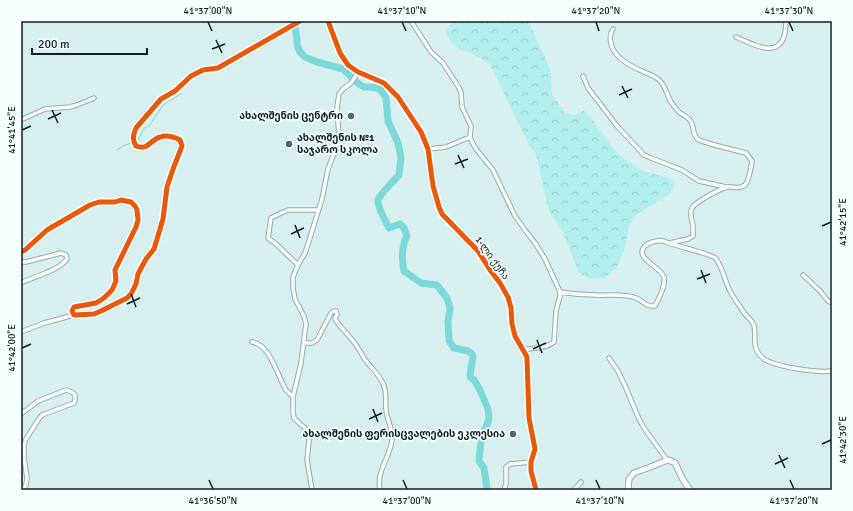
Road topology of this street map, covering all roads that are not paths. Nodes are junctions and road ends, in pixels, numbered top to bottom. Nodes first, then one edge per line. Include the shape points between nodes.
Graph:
1 (300, 21) edge
2 (328, 21) edge
3 (412, 21) edge
4 (786, 21) edge
5 (613, 29) dead end
6 (736, 38) dead end
7 (358, 73) junction
8 (583, 76) dead end
9 (94, 98) dead end
10 (21, 120) edge
11 (470, 137) junction
12 (428, 149) junction
13 (727, 187) junction
14 (318, 210) junction
15 (668, 243) junction
16 (21, 252) edge
17 (21, 262) edge
18 (298, 265) junction
19 (803, 275) dead end
20 (21, 283) edge
21 (560, 292) junction
22 (832, 303) edge
23 (74, 315) junction
24 (21, 332) edge
25 (252, 342) dead end
26 (304, 343) junction
27 (523, 350) junction
28 (609, 358) dead end
29 (832, 371) edge
30 (293, 397) junction
31 (21, 414) edge
32 (667, 460) junction
33 (531, 462) junction
34 (582, 482) dead end
35 (23, 490) edge
36 (312, 490) edge
37 (380, 490) edge
38 (504, 490) edge
39 (536, 490) edge
40 (574, 490) edge
41 (628, 490) edge
42 (690, 490) edge

1 - 23 street via 218,68 204,70 191,76 175,91 161,99 136,128 133,140 136,146 147,147 161,136 180,140 182,146 167,187 163,219 154,249 146,259 127,298 94,314
2 - 7 street, 1-ლი ქუჩა via 340,53 348,65
3 - 11 street via 461,92 462,107 471,126
4 - 6 street via 784,37 780,44 772,48 763,48
5 - 13 street via 610,38 614,51 622,60 651,74 664,84 672,103 680,113 688,116 698,139 746,153 752,162 747,183 739,188
7 - 12 street, 1-ლი ქუჩა via 384,83 398,97 421,132
7 - 14 street via 339,94 339,138
8 - 13 street via 588,88 617,126 644,155 682,170 699,181
9 - 10 street via 78,105 45,109
11 - 12 street via 446,147
11 - 21 street via 492,170 515,216 545,259
12 - 27 street, 1-ლი ქუჩა via 433,186 442,214 478,251 500,283 508,297 515,336
13 - 15 street via 697,202 691,208 693,236
14 - 18 street via 305,253
14 - 18 street via 288,210 271,218 268,238
15 - 21 street via 664,241 647,245 642,252 664,278 660,297 655,306 624,296
15 - 29 street via 715,258 730,290 754,325 754,343 765,359 798,369
16 - 23 street via 47,230 90,205 121,200 131,202 135,206 138,220 136,228 115,270 116,281 112,290 96,302 74,307
17 - 20 street via 61,253 66,255 67,259 49,272
18 - 26 street via 293,277 293,288 306,324
19 - 22 street
21 - 27 street via 554,342 547,347
23 - 24 street
25 - 30 street via 256,342 268,354
26 - 30 street
26 - 37 street via 317,340 331,314 336,310 335,319 339,326 356,345 384,386 386,411 392,432 391,445 380,476
27 - 33 street, 1-ლი ქუჩა via 527,357 529,418 535,449
28 - 32 street via 618,371 644,428
30 - 36 street via 294,418 308,434 307,460
31 - 35 street via 38,402 66,390 75,395 74,403 42,416 26,439 24,458 27,478
32 - 41 street via 634,473 629,479
32 - 42 street via 675,463
33 - 38 street via 510,464 506,467
33 - 39 street, 1-ლი ქუჩა
34 - 40 street

